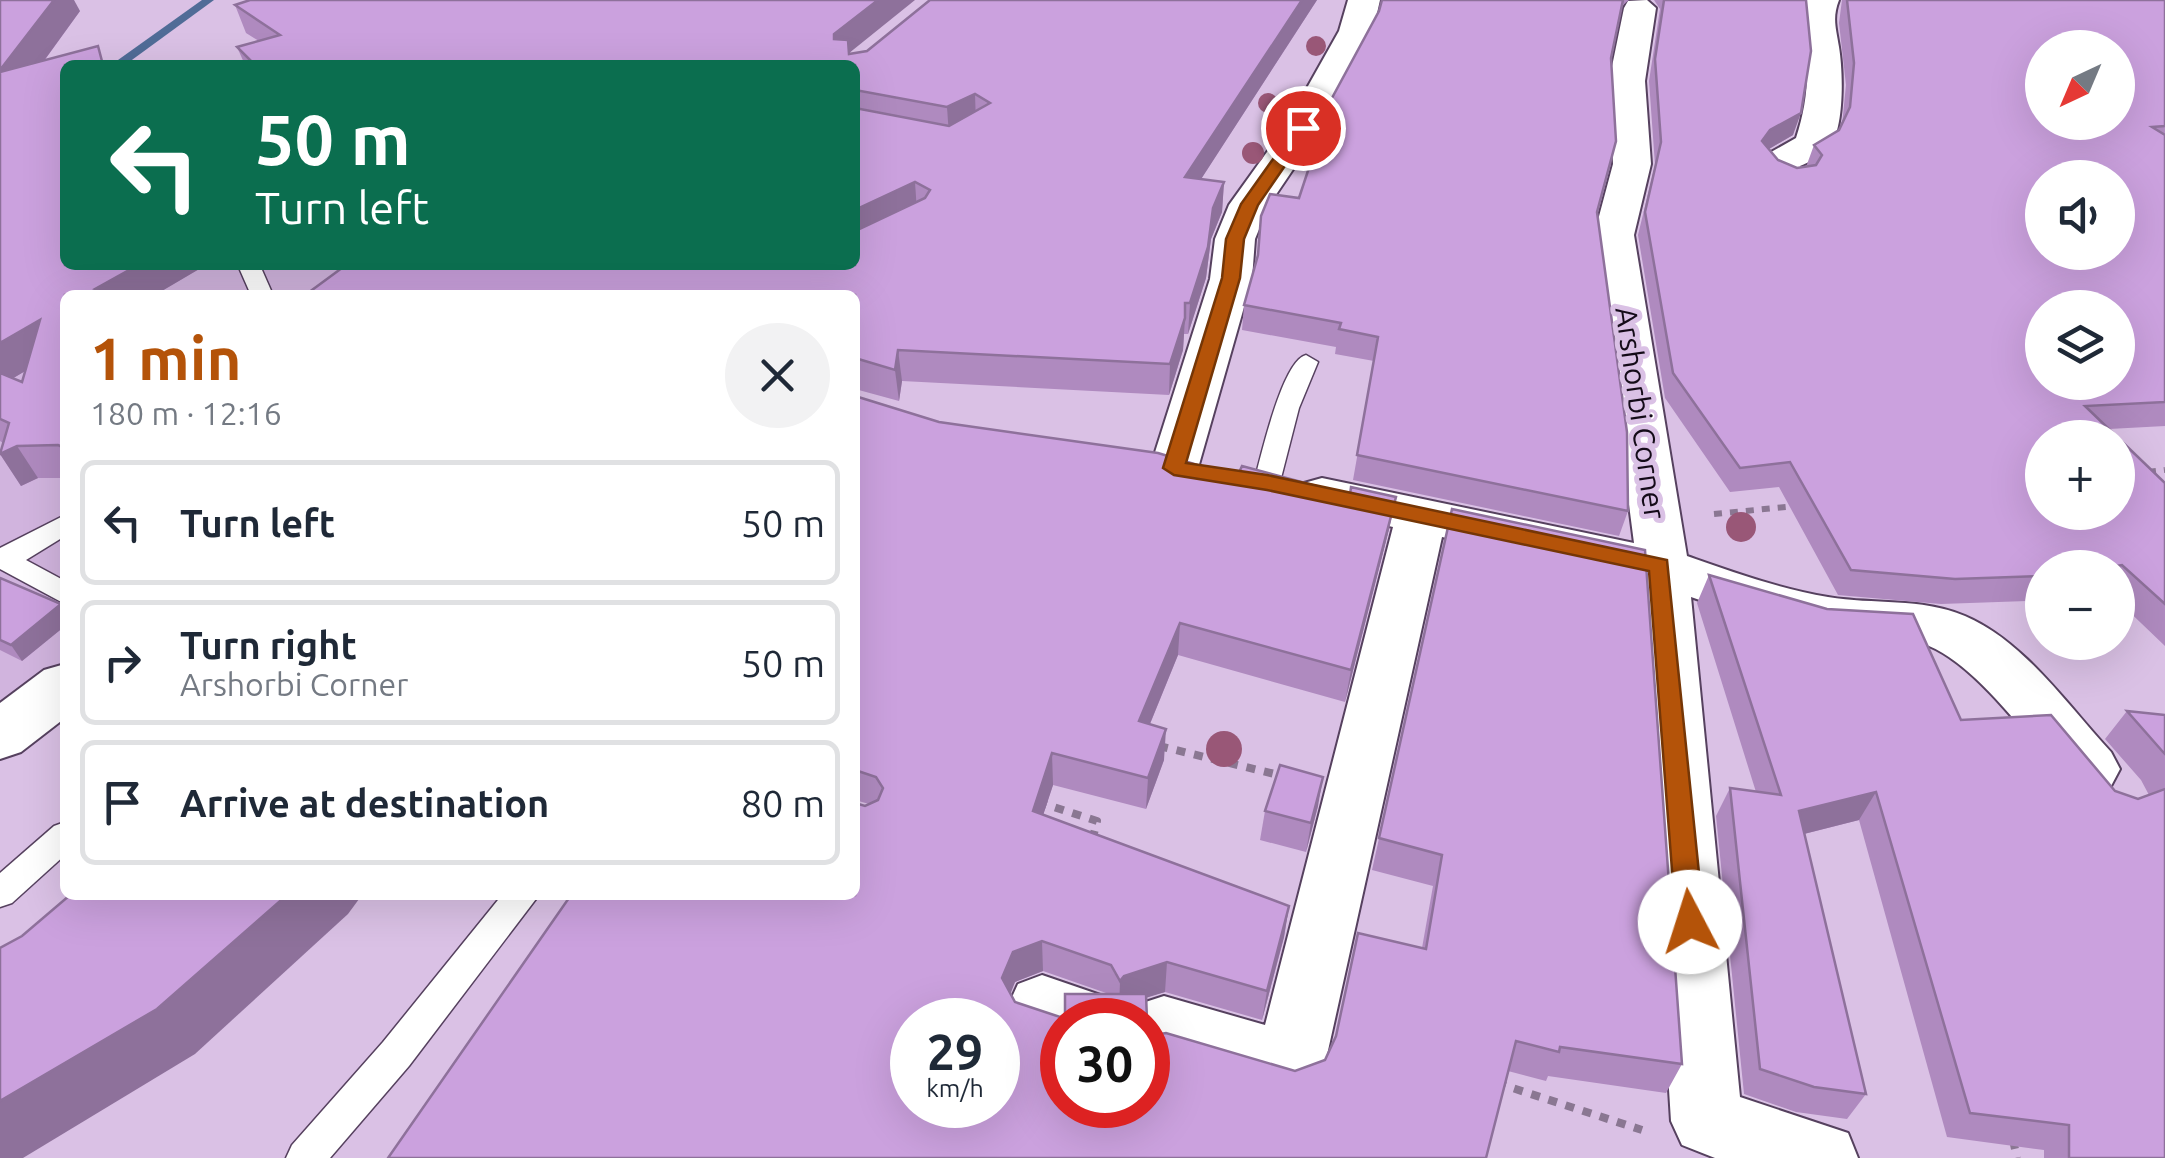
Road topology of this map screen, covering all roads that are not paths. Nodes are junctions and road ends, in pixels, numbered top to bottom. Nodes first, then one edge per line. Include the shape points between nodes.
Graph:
1 (1364, 0) edge
2 (1823, 0) edge
3 (1640, 8) dead end
4 (1790, 178) edge
5 (1306, 362) dead end
6 (1203, 473) junction
7 (1422, 517) junction
8 (60, 527) edge
9 (1659, 542) junction
10 (3, 558) edge
11 (60, 591) edge
12 (60, 690) edge
13 (0, 735) edge
14 (2116, 799) edge
15 (60, 839) edge
16 (0, 893) edge
17 (518, 900) edge
18 (1170, 1029) edge
19 (306, 1158) edge
20 (1822, 1158) edge

1 - 6 street via 1356,31 1235,239
2 - 4 street via 1816,16 1825,45 1824,113 1813,144 1777,164
3 - 9 street, Arshorbi Corner via 1627,81 1632,164 1614,236
5 - 6 lane via 1287,408
6 - 7 street
7 - 9 street
7 - 18 street via 1290,1064
8 - 10 lane
9 - 14 street via 1751,598 1831,617 1897,619 1948,630 1998,666
9 - 20 street, Arshorbi Corner via 1707,1120
10 - 11 lane
12 - 13 main road
15 - 16 lane
17 - 19 lane

